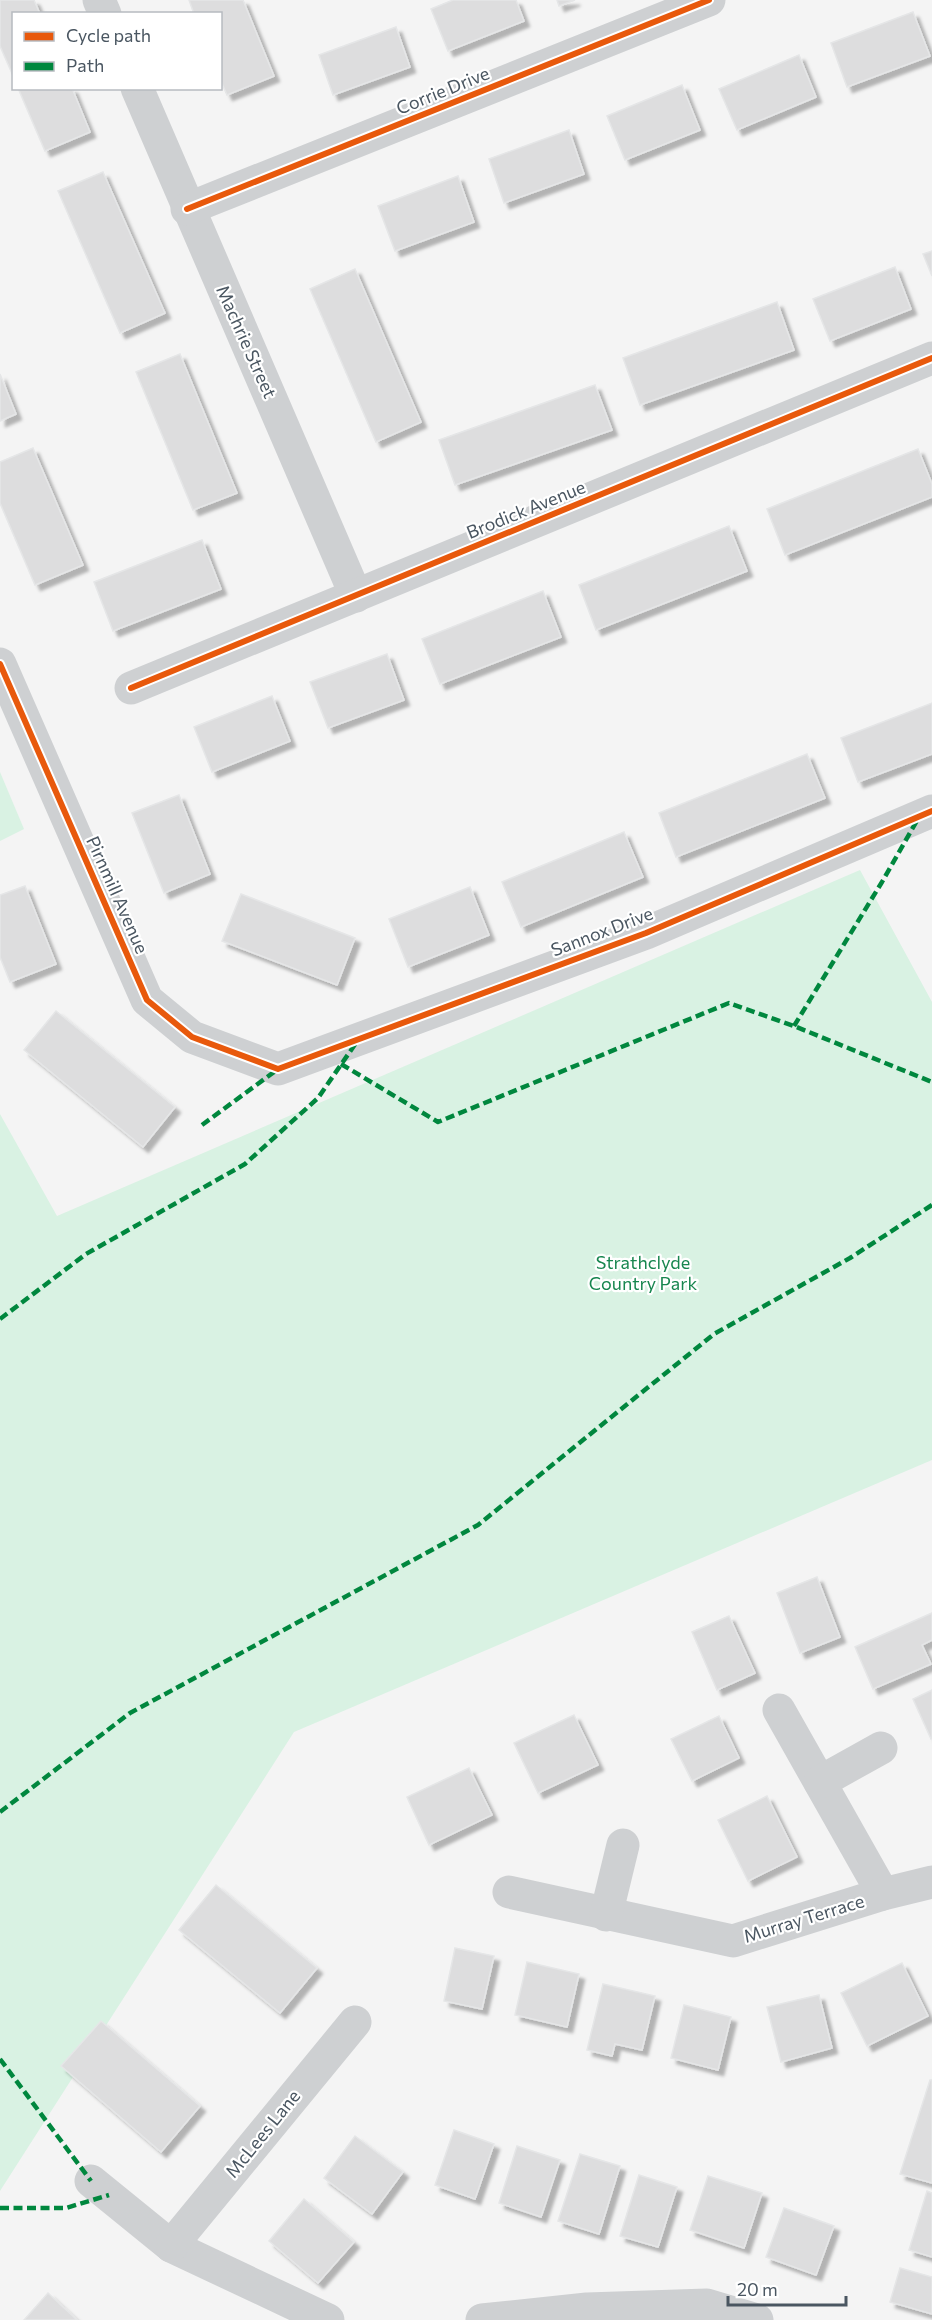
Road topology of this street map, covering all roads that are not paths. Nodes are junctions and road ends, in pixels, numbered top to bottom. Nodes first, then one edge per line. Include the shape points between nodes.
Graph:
1 (709, 0) edge
2 (138, 90) edge
3 (187, 209) junction
4 (932, 358) edge
5 (356, 596) junction
6 (0, 664) edge
7 (131, 688) dead end
8 (932, 811) edge
9 (278, 1069) joint
10 (779, 1710) dead end
11 (881, 1748) dead end
12 (820, 1782) junction
13 (623, 1845) dead end
14 (932, 1882) edge
15 (509, 1892) dead end
16 (883, 1894) junction
17 (606, 1915) junction
18 (355, 2022) dead end
19 (91, 2181) dead end
20 (171, 2246) junction
21 (328, 2320) edge
22 (482, 2320) edge
23 (757, 2320) edge

1 - 3 street, Corrie Drive
2 - 3 street, Machrie Street
3 - 5 street, Machrie Street
4 - 5 street, Brodick Avenue
5 - 7 street, Brodick Avenue
6 - 9 street, Pirnmill Avenue via 147,1000 192,1037
8 - 9 street, Sannox Drive via 646,933
10 - 12 street
11 - 12 street
12 - 16 street
13 - 17 street
14 - 16 street, Murray Terrace
15 - 17 street, Murray Terrace
16 - 17 street, Murray Terrace via 732,1941
18 - 20 street, McLees Lane
19 - 20 street
20 - 21 street
22 - 23 street via 587,2309 707,2305

